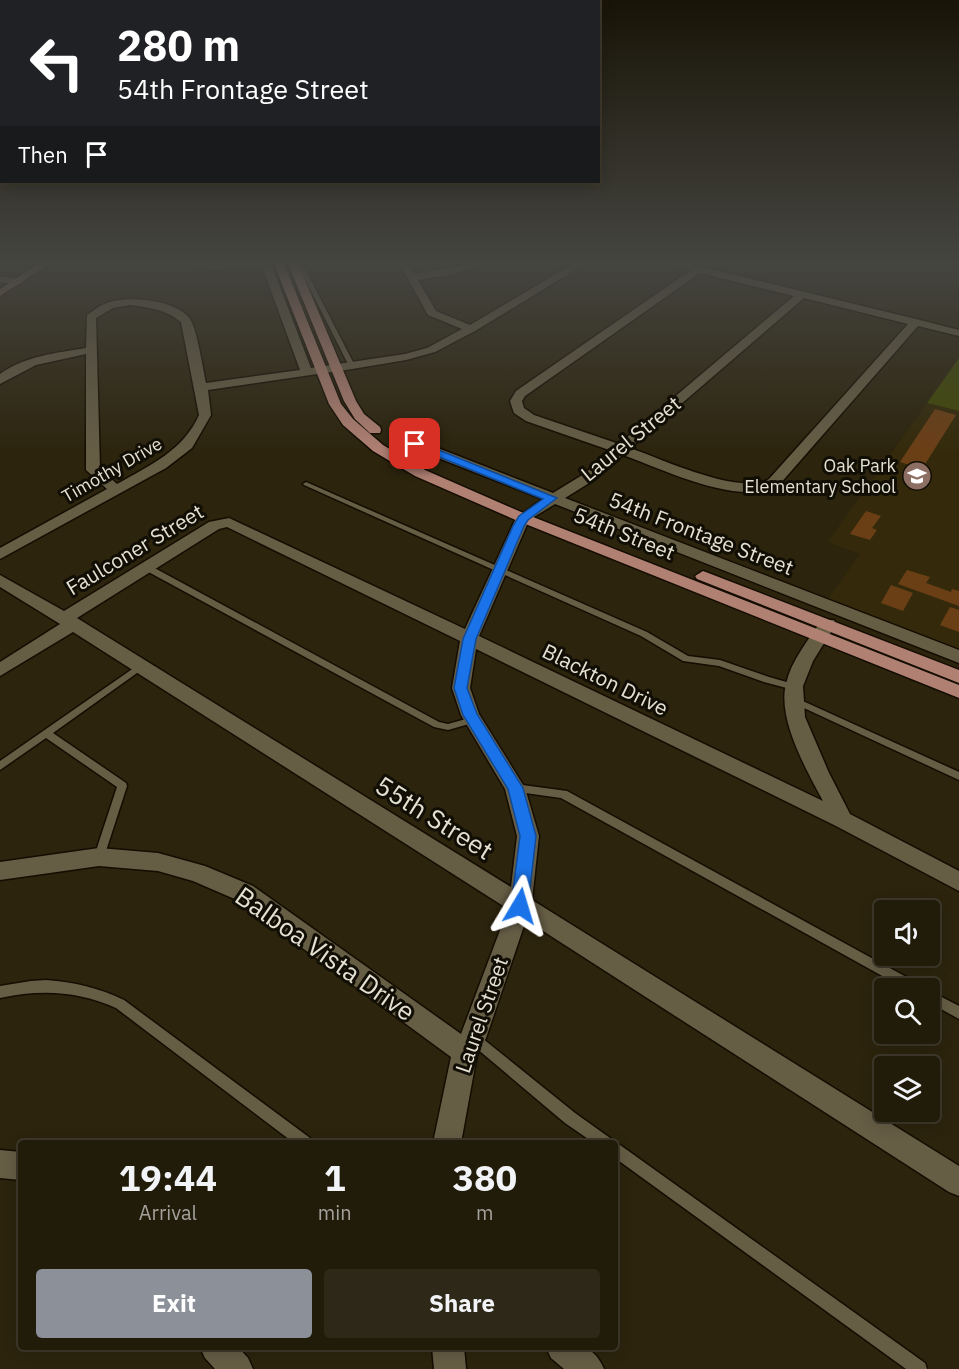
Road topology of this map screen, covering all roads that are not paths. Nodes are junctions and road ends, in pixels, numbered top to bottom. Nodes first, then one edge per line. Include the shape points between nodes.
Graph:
1 (91, 325) edge
2 (187, 325) edge
3 (293, 325) edge
4 (298, 325) edge
5 (319, 325) edge
6 (331, 325) edge
7 (461, 325) edge
8 (478, 325) edge
9 (619, 325) edge
10 (766, 325) edge
11 (913, 325) edge
12 (927, 325) edge
13 (471, 329) junction
14 (959, 333) edge
15 (91, 350) junction
16 (352, 366) junction
17 (338, 368) junction
18 (313, 371) junction
19 (0, 380) edge
20 (201, 387) junction
21 (399, 430) dead end
22 (622, 449) junction
23 (306, 484) dead end
24 (116, 489) junction
25 (551, 498) junction
26 (529, 514) junction
27 (229, 522) joint
28 (0, 554) edge
29 (146, 567) junction
30 (499, 570) junction
31 (0, 580) edge
32 (70, 621) junction
33 (824, 630) junction
34 (469, 639) junction
35 (959, 657) edge
36 (141, 666) junction
37 (0, 670) edge
38 (959, 677) edge
39 (959, 692) edge
40 (794, 694) junction
41 (472, 720) junction
42 (45, 733) junction
43 (0, 766) edge
44 (959, 776) edge
45 (515, 788) junction
46 (843, 820) junction
47 (99, 857) junction
48 (0, 871) edge
49 (959, 882) edge
50 (520, 906) junction
51 (897, 978) edge
52 (0, 992) edge
53 (940, 1003) edge
54 (959, 1013) edge
55 (469, 1045) junction
56 (301, 1140) edge
57 (448, 1140) edge
58 (601, 1140) edge
59 (618, 1152) edge
60 (0, 1164) edge
61 (18, 1166) edge
62 (959, 1182) edge
63 (219, 1350) edge
64 (448, 1350) edge
65 (566, 1350) edge
66 (237, 1369) edge
67 (450, 1369) edge
68 (588, 1369) edge
69 (920, 1369) edge

1 - 15 street, Timothy Drive
2 - 20 street, Timothy Drive
3 - 18 street
4 - 18 main road, 54th Street
5 - 17 main road, 54th Street
6 - 16 lane
7 - 13 street
8 - 13 street
9 - 22 street via 520,394 516,407 530,418
10 - 22 street, Laurel Street
11 - 22 street via 774,482 757,489 729,487
12 - 14 street
13 - 16 street via 431,350
15 - 19 street via 37,360
15 - 24 street via 93,470
16 - 17 street
17 - 18 street
17 - 26 main road, 54th Street via 359,417 390,444
18 - 20 street
18 - 26 main road, 54th Street via 348,422 378,448 420,473
20 - 24 street, Timothy Drive via 205,415 193,438 165,462
21 - 25 street, 54th Frontage Street via 415,444
22 - 25 street, Laurel Street via 589,477
23 - 30 lane
24 - 28 street, Timothy Drive
25 - 26 street, Laurel Street
25 - 35 street, 54th Frontage Street
26 - 30 street, Laurel Street
26 - 33 main road, 54th Street
27 - 29 street, Faulconer Street via 214,525
27 - 34 street, Blackton Drive
29 - 32 street, Faulconer Street
29 - 41 lane via 437,725 448,727
30 - 34 street, Laurel Street
30 - 40 lane via 644,634 686,659 720,663
31 - 32 street, 55th Street
32 - 36 street, 55th Street
32 - 37 street, Faulconer Street
33 - 38 main road, 54th Street
33 - 39 main road, 54th Street
33 - 40 street via 803,662
34 - 41 street, Laurel Street via 460,688
34 - 46 street, Blackton Drive
36 - 42 lane
36 - 50 street, 55th Street
40 - 44 lane
40 - 46 street via 804,743
41 - 45 street, Laurel Street
42 - 43 lane
42 - 47 lane via 122,786
45 - 50 street, Laurel Street via 528,836
45 - 51 lane via 563,794
46 - 49 street, Blackton Drive
47 - 48 street, Balboa Vista Drive
47 - 55 street, Balboa Vista Drive via 158,862 245,893
50 - 55 street, Laurel Street
50 - 62 street, 55th Street
52 - 56 lane via 53,985 105,996
53 - 54 lane
55 - 57 street, Laurel Street
55 - 58 lane
59 - 69 lane
60 - 61 street
63 - 66 street
64 - 67 street
65 - 68 street

